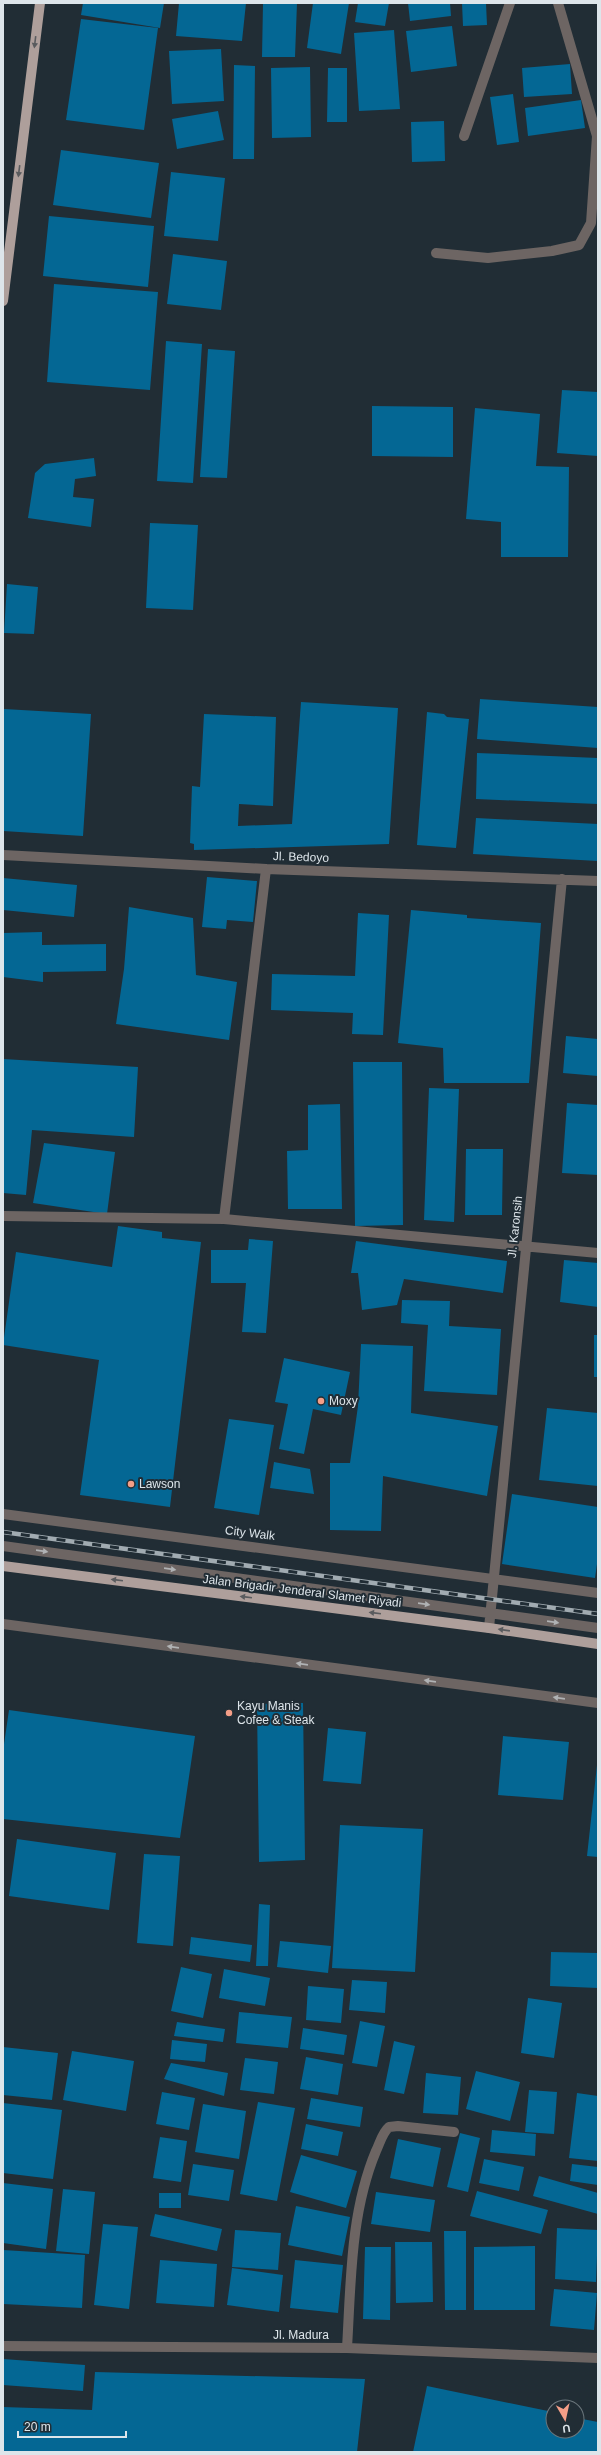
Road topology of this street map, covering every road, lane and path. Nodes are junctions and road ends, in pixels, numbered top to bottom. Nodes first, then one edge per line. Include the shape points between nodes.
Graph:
1 (40, 3) edge
2 (510, 3) edge
3 (558, 3) edge
4 (464, 136) dead end
5 (436, 253) dead end
6 (3, 301) edge
7 (3, 855) edge
8 (266, 869) junction
9 (562, 879) junction
10 (598, 881) edge
11 (3, 1216) edge
12 (224, 1219) junction
13 (526, 1246) junction
14 (598, 1253) edge
15 (3, 1514) edge
16 (3, 1546) edge
17 (3, 1566) edge
18 (494, 1578) junction
19 (598, 1593) edge
20 (492, 1613) junction
21 (3, 1624) edge
22 (489, 1628) junction
23 (598, 1628) edge
24 (598, 1644) edge
25 (598, 1703) edge
26 (454, 2132) dead end
27 (3, 2346) edge
28 (347, 2348) junction
29 (598, 2358) edge

1 -> 6 main road
2 - 4 street
3 - 5 street via 597,136 591,223 579,244 552,251 488,258
7 - 8 street, Jl. Bedoyo
8 - 9 street, Jl. Bedoyo
8 - 12 street
9 - 10 street, Jl. Bedoyo
9 - 13 street, Jl. Karonsih
11 - 12 street
12 - 13 street
13 - 14 street
13 - 18 street, Jl. Karonsih
15 - 18 street, City Walk
16 -> 20 street
22 -> 17 main road, Jalan Brigadir Jenderal Slamet Riyadi
18 - 19 street, City Walk
18 - 20 street, Jl. Karonsih
20 - 22 street, Jl. Karonsih
20 -> 23 street
25 -> 21 street
24 -> 22 main road, Jalan Brigadir Jenderal Slamet Riyadi
26 - 28 street via 394,2126 389,2127 384,2133 370,2168 356,2230
27 - 28 street, Jl. Madura
28 - 29 street, Jl. Madura

